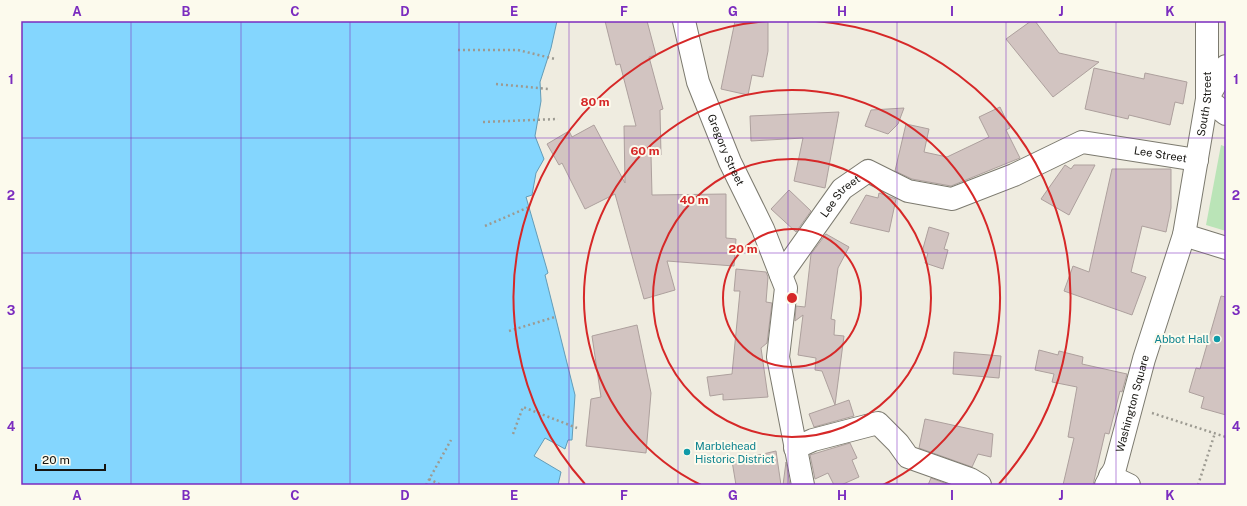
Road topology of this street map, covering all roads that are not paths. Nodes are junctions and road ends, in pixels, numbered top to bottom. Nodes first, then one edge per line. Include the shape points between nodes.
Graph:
1 (684, 21) edge
2 (1207, 21) edge
3 (1226, 66) edge
4 (1207, 99) junction
5 (1226, 114) edge
6 (1197, 160) junction
7 (1184, 234) junction
8 (1226, 248) edge
9 (781, 275) junction
10 (795, 448) junction
11 (975, 482) edge
12 (1115, 482) edge
13 (803, 485) edge

1 - 9 street, Gregory Street via 698,82 730,162 763,229
2 - 4 street, South Street
3 - 4 street
4 - 5 street
4 - 6 street, South Street
6 - 7 street, South Street
6 - 9 street, Lee Street via 1082,142 1014,175 952,199 908,191 868,172 842,189
7 - 8 street
7 - 12 street, Washington Square via 1144,359 1115,468
9 - 10 street via 786,288 778,357
10 - 11 street via 813,440 878,423 908,457
10 - 13 street

